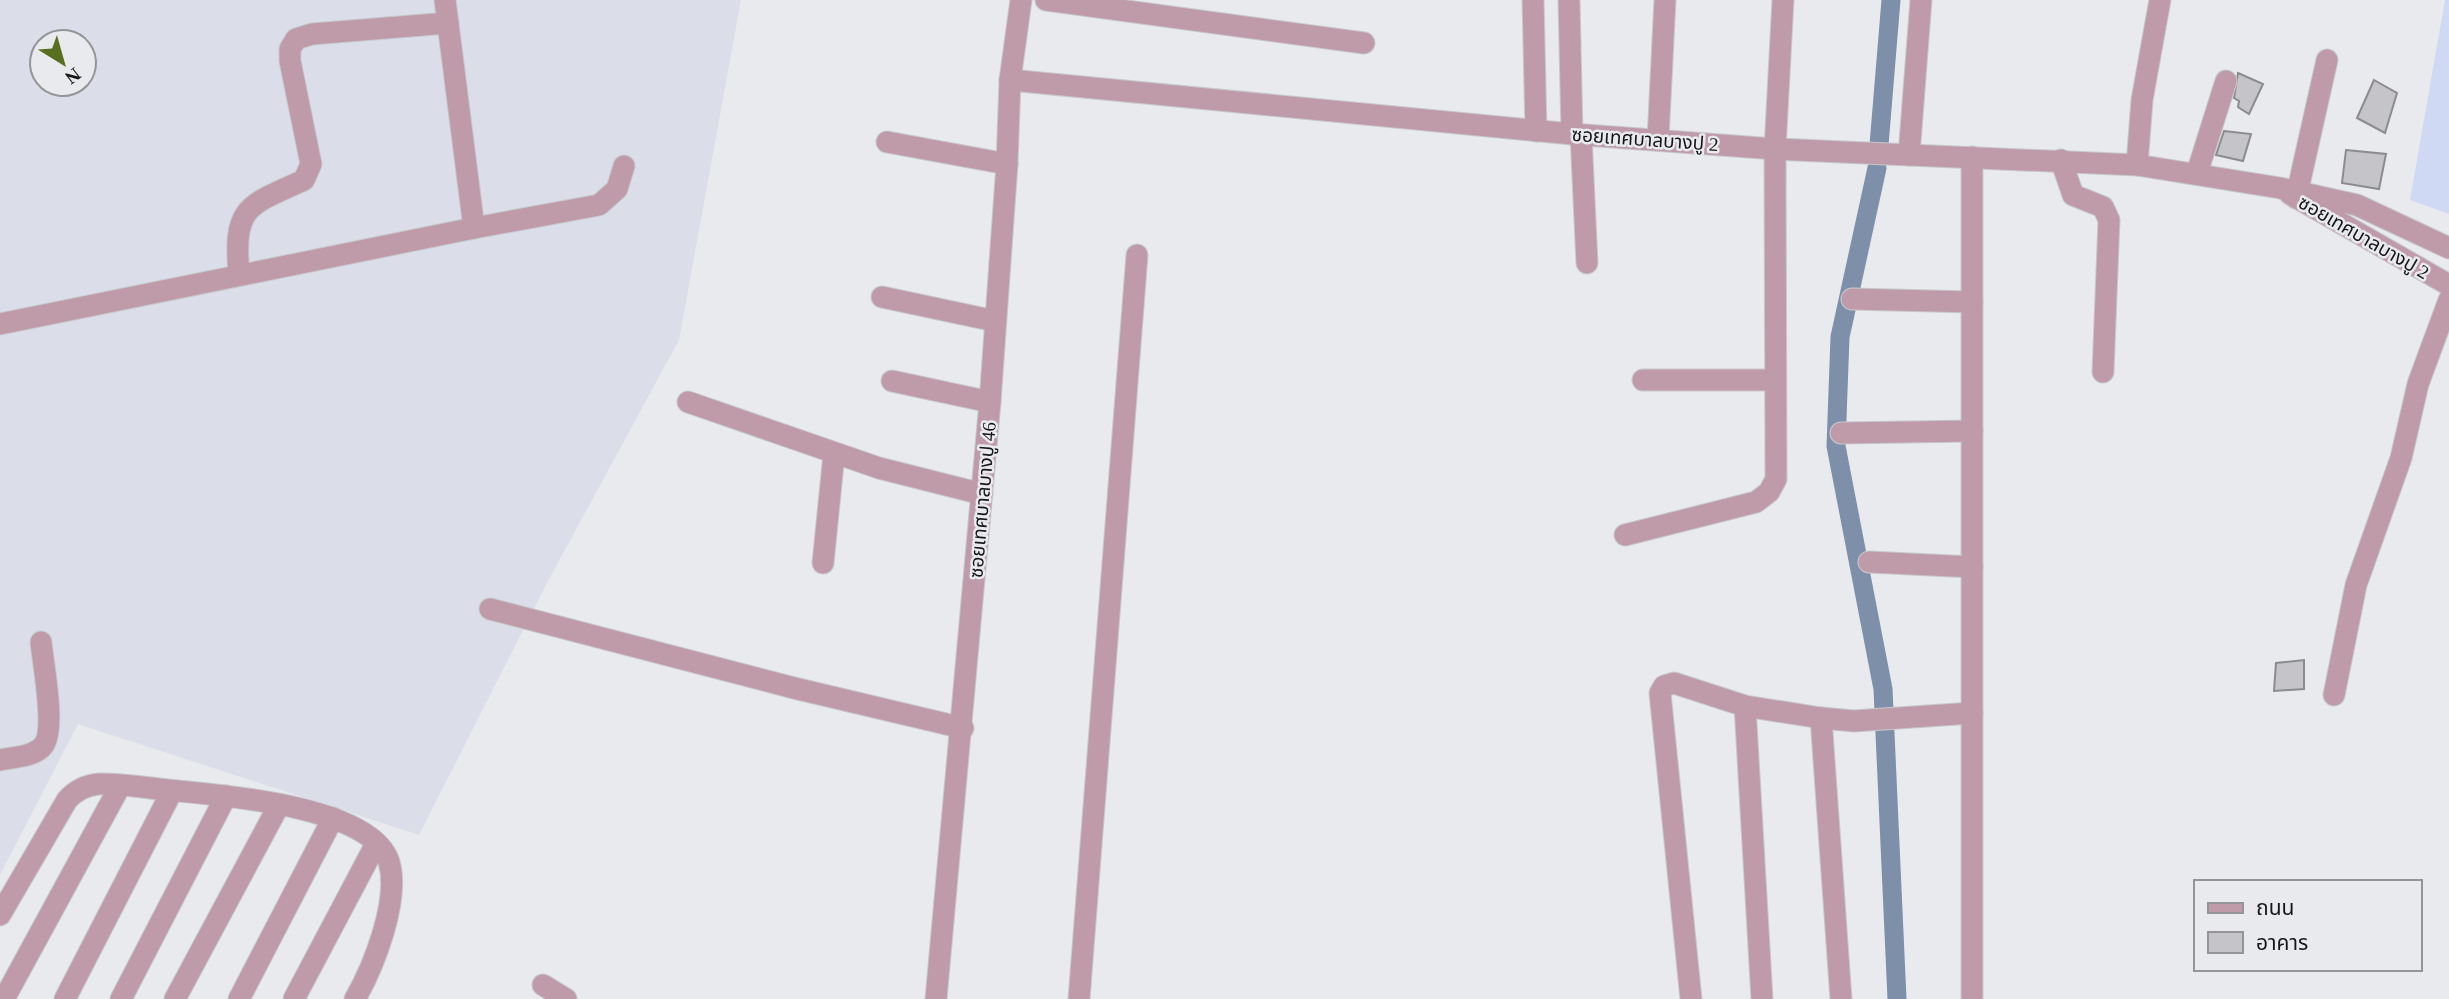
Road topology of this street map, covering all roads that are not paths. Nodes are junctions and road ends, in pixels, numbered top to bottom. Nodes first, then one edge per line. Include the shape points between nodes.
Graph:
1 (445, 0) edge
2 (1021, 0) edge
3 (1046, 0) edge
4 (1533, 0) edge
5 (1569, 0) edge
6 (1665, 0) edge
7 (1783, 0) edge
8 (1921, 0) edge
9 (2160, 0) edge
10 (448, 23) junction
11 (1364, 43) dead end
12 (2327, 60) dead end
13 (1010, 80) junction
14 (2226, 81) dead end
15 (1536, 131) junction
16 (1577, 135) junction
17 (1658, 139) junction
18 (887, 142) dead end
19 (1775, 149) junction
20 (1909, 155) junction
21 (1972, 157) junction
22 (2061, 160) junction
23 (1007, 164) junction
24 (2137, 165) junction
25 (624, 166) dead end
26 (2197, 173) junction
27 (2291, 192) junction
28 (474, 228) junction
29 (2448, 246) edge
30 (1137, 255) dead end
31 (1587, 263) dead end
32 (239, 275) junction
33 (2449, 285) edge
34 (882, 297) dead end
35 (1852, 299) dead end
36 (2449, 300) edge
37 (1972, 302) junction
38 (995, 321) junction
39 (0, 324) edge
40 (2103, 372) dead end
41 (1643, 380) dead end
42 (1775, 380) junction
43 (892, 381) dead end
44 (688, 402) dead end
45 (990, 402) junction
46 (1972, 431) junction
47 (1841, 433) dead end
48 (834, 454) junction
49 (982, 494) junction
50 (1625, 535) dead end
51 (1868, 562) dead end
52 (823, 563) dead end
53 (1972, 567) junction
54 (490, 609) dead end
55 (41, 642) dead end
56 (2334, 695) dead end
57 (1745, 706) junction
58 (1972, 713) junction
59 (1821, 718) junction
60 (963, 728) junction
61 (0, 760) edge
62 (120, 786) junction
63 (172, 791) junction
64 (226, 796) junction
65 (279, 805) junction
66 (333, 818) junction
67 (376, 844) junction
68 (0, 915) edge
69 (543, 985) dead end
70 (2, 999) edge
71 (65, 999) edge
72 (121, 999) edge
73 (176, 999) edge
74 (239, 999) edge
75 (294, 999) edge
76 (355, 999) edge
77 (566, 999) edge
78 (936, 999) edge
79 (1079, 999) edge
80 (1691, 999) edge
81 (1762, 999) edge
82 (1841, 999) edge
83 (1972, 999) edge

1 - 10 street
2 - 13 street, ซอยเทศบาลบางปู 46
3 - 11 street
4 - 15 street
5 - 16 street
6 - 17 street
7 - 19 street
8 - 20 street
9 - 24 street
10 - 28 street
10 - 32 street via 296,39 290,61 311,164 304,180 259,199 244,215 236,245
12 - 27 street
13 - 15 street, ซอยเทศบาลบางปู 2
13 - 23 street, ซอยเทศบาลบางปู 46
14 - 26 street
15 - 16 street, ซอยเทศบาลบางปู 2
16 - 17 street, ซอยเทศบาลบางปู 2
16 - 31 street
17 - 19 street, ซอยเทศบาลบางปู 2
18 - 23 street
19 - 20 street, ซอยเทศบาลบางปู 2
19 - 42 street
20 - 21 street, ซอยเทศบาลบางปู 2
21 - 22 street, ซอยเทศบาลบางปู 2
21 - 37 street
22 - 24 street, ซอยเทศบาลบางปู 2
22 - 40 street via 2073,195 2103,207 2109,220
23 - 38 street, ซอยเทศบาลบางปู 46
24 - 26 street, ซอยเทศบาลบางปู 2
25 - 28 street via 617,189 600,205
26 - 27 street, ซอยเทศบาลบางปู 2
27 - 29 street, ซอยเทศบาลบางปู 2 via 2357,205
27 - 33 street, ซอยเทศบาลบางปู 2
28 - 32 street
30 - 79 street
32 - 39 street
34 - 38 street
35 - 37 street
36 - 56 street via 2356,585
37 - 46 street
38 - 45 street, ซอยเทศบาลบางปู 46
41 - 42 street
42 - 50 street via 1776,479 1769,492 1756,502 1722,513
43 - 45 street
44 - 48 street
45 - 49 street, ซอยเทศบาลบางปู 46
46 - 47 street
46 - 53 street
48 - 49 street
48 - 52 street
49 - 60 street, ซอยเทศบาลบางปู 46
51 - 53 street
53 - 58 street
54 - 60 street
55 - 61 street via 49,729 45,745 34,753
57 - 59 street
57 - 80 street via 1674,683 1660,693
57 - 81 street
58 - 59 street via 1854,721
58 - 83 street
59 - 82 street
60 - 78 street, ซอยเทศบาลบางปู 46
62 - 63 street
62 - 68 street via 97,784 76,790 66,800
62 - 70 street
63 - 64 street
63 - 71 street
64 - 65 street
64 - 72 street
65 - 66 street
65 - 73 street
66 - 67 street
66 - 74 street
67 - 75 street
67 - 76 street via 388,861 388,906 377,956
69 - 77 street

